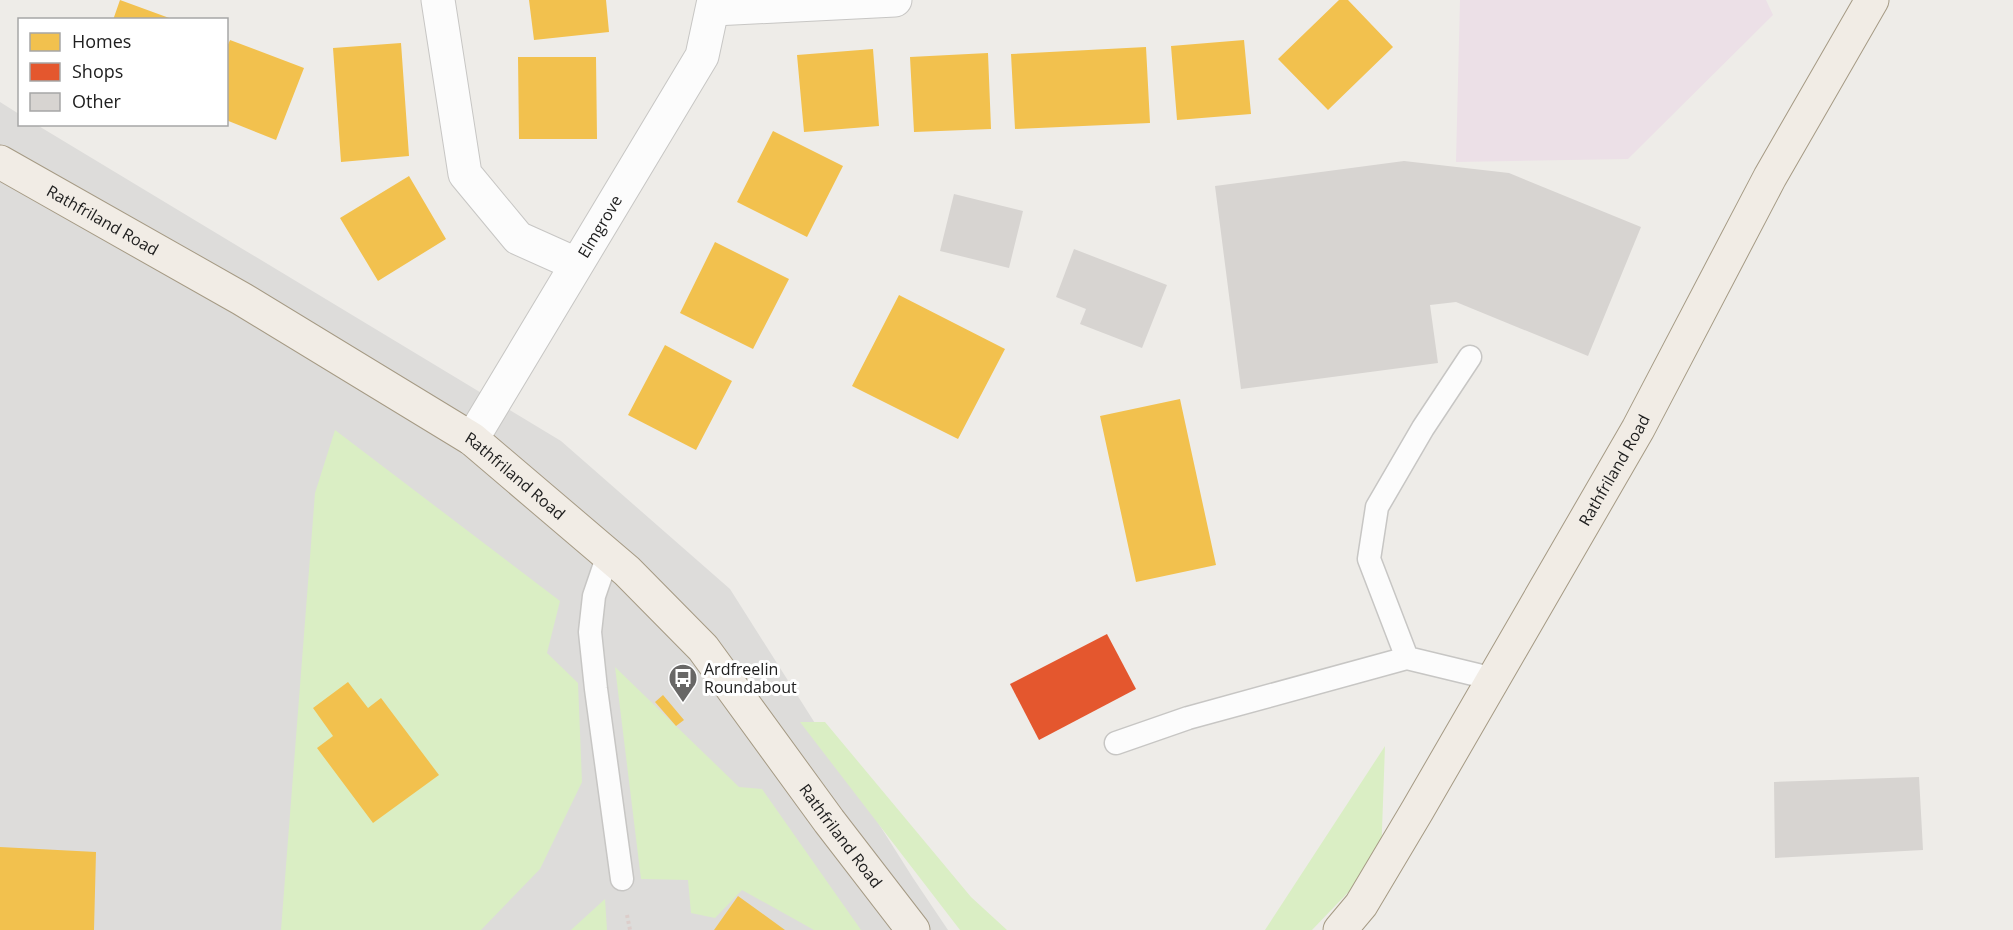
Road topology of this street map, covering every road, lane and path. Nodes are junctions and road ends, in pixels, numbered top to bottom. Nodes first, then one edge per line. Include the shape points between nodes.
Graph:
1 (438, 0) edge
2 (895, 0) edge
3 (1872, 0) edge
4 (714, 4) edge
5 (0, 162) edge
6 (576, 264) junction
7 (1470, 357) dead end
8 (472, 439) junction
9 (608, 555) junction
10 (1407, 658) junction
11 (1494, 679) junction
12 (1116, 742) dead end
13 (622, 879) dead end
14 (913, 930) edge
15 (1340, 930) edge

1 - 6 street via 465,174 518,238
2 - 4 street, Elmgrove
3 - 11 main road, Rathfriland Road via 1770,177 1638,429
4 - 6 street, Elmgrove via 702,56
5 - 8 main road, Rathfriland Road via 242,299
6 - 8 street, Elmgrove
7 - 10 lane via 1377,507 1369,560
8 - 9 main road, Rathfriland Road
9 - 13 lane via 594,596 590,632
9 - 14 main road, Rathfriland Road via 702,648
10 - 11 lane
10 - 12 lane via 1188,718
11 - 15 main road, Rathfriland Road via 1367,895

